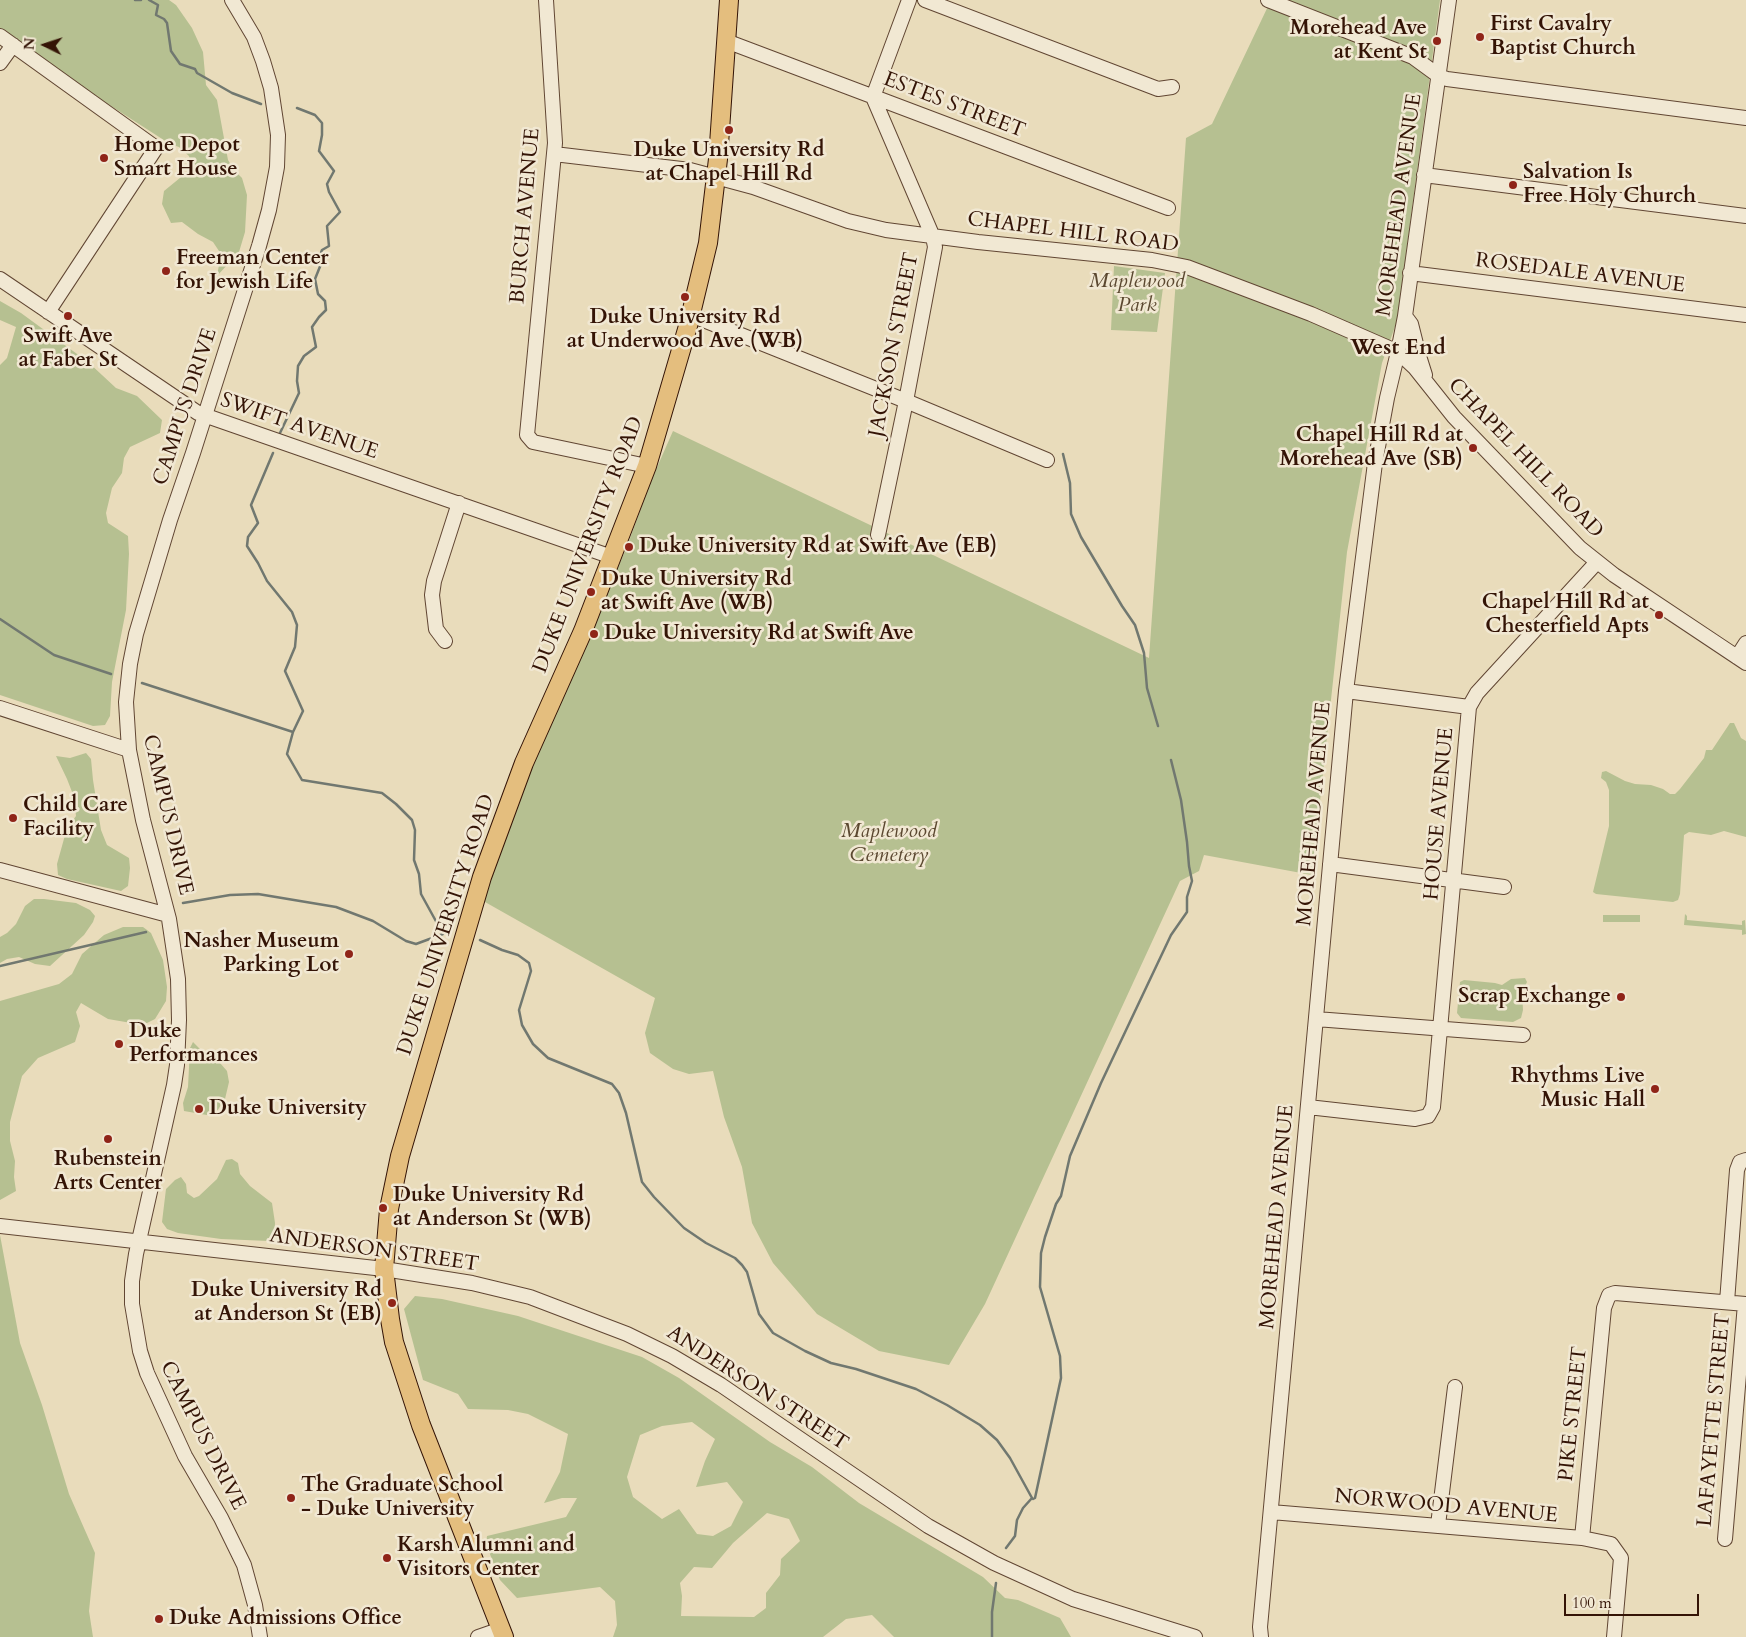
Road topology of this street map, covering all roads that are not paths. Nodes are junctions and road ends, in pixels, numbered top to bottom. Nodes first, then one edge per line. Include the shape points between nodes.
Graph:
1 (232, 0) edge
2 (546, 0) edge
3 (729, 0) edge
4 (909, 0) edge
5 (925, 0) edge
6 (1268, 0) edge
7 (1449, 0) edge
8 (0, 36) edge
9 (726, 41) junction
10 (13, 45) junction
11 (0, 63) edge
12 (1439, 76) junction
13 (1172, 87) dead end
14 (873, 96) junction
15 (1746, 118) edge
16 (554, 154) junction
17 (1424, 175) junction
18 (716, 176) junction
19 (1168, 208) dead end
20 (1746, 216) edge
21 (934, 236) junction
22 (1410, 273) junction
23 (0, 279) edge
24 (48, 312) junction
25 (1746, 315) edge
26 (691, 316) junction
27 (1405, 316) junction
28 (1398, 352) junction
29 (1431, 390) junction
30 (906, 401) junction
31 (205, 416) junction
32 (1047, 460) dead end
33 (648, 466) junction
34 (459, 503) junction
35 (878, 535) dead end
36 (612, 557) junction
37 (1597, 562) junction
38 (445, 641) dead end
39 (1746, 643) edge
40 (1741, 660) edge
41 (1346, 691) junction
42 (0, 708) edge
43 (1469, 708) junction
44 (129, 750) junction
45 (1330, 864) junction
46 (0, 870) edge
47 (1454, 881) junction
48 (1504, 887) dead end
49 (168, 915) junction
50 (1316, 1019) junction
51 (1441, 1028) junction
52 (1522, 1035) dead end
53 (1308, 1107) junction
54 (1743, 1161) edge
55 (0, 1226) edge
56 (139, 1242) junction
57 (384, 1269) junction
58 (1727, 1302) junction
59 (1746, 1304) edge
60 (1455, 1387) dead end
61 (1272, 1512) junction
62 (1438, 1525) junction
63 (1582, 1538) junction
64 (1725, 1539) dead end
65 (502, 1633) edge
66 (260, 1637) edge
67 (478, 1637) edge
68 (1195, 1637) edge
69 (1261, 1637) edge
70 (1614, 1637) edge

1 - 31 street, CAMPUS DRIVE via 254,37 271,88 276,120 277,167 264,228
2 - 16 street, BURCH AVENUE
3 - 9 main road, DUKE UNIVERSITY ROAD
4 - 14 street
5 - 13 street via 1158,89
6 - 12 street via 1413,57
7 - 12 street, MOREHEAD AVENUE
8 - 10 street
9 - 14 street, ESTES STREET
9 - 18 main road, DUKE UNIVERSITY ROAD
10 - 11 street
10 - 24 street via 156,148
12 - 15 street
12 - 17 street, MOREHEAD AVENUE
14 - 19 street, ESTES STREET
14 - 21 street, JACKSON STREET
16 - 18 street, CHAPEL HILL ROAD
16 - 33 street, BURCH AVENUE via 527,435 533,442
17 - 20 street
17 - 22 street, MOREHEAD AVENUE
18 - 21 street, CHAPEL HILL ROAD via 868,227
18 - 26 main road, DUKE UNIVERSITY ROAD via 708,243
21 - 28 street, CHAPEL HILL ROAD via 1152,260 1187,267 1311,314
21 - 30 street, JACKSON STREET via 935,247
22 - 25 street, ROSEDALE AVENUE
22 - 27 street, MOREHEAD AVENUE
23 - 24 street, SWIFT AVENUE
24 - 31 street, SWIFT AVENUE
26 - 30 street
26 - 33 main road, DUKE UNIVERSITY ROAD
27 - 28 street, MOREHEAD AVENUE
27 - 29 street via 1411,324
28 - 29 street, CHAPEL HILL ROAD
28 - 41 street, MOREHEAD AVENUE via 1375,463
29 - 37 street, CHAPEL HILL ROAD via 1564,532
30 - 32 street
30 - 35 street, JACKSON STREET
31 - 34 street, SWIFT AVENUE
31 - 44 street, CAMPUS DRIVE via 136,634 127,687
33 - 36 main road, DUKE UNIVERSITY ROAD
34 - 36 street, SWIFT AVENUE
34 - 38 street via 434,580 432,596 436,629
36 - 57 main road, DUKE UNIVERSITY ROAD via 583,632 524,763 482,877 400,1156 389,1209
37 - 40 street, CHAPEL HILL ROAD
37 - 43 street, HOUSE AVENUE via 1477,693
39 - 40 street
41 - 43 street
41 - 45 street, MOREHEAD AVENUE
42 - 44 street
43 - 47 street, HOUSE AVENUE
44 - 49 street, CAMPUS DRIVE
45 - 47 street
45 - 50 street, MOREHEAD AVENUE
46 - 49 street
47 - 48 street
47 - 51 street, HOUSE AVENUE
49 - 56 street, CAMPUS DRIVE via 178,979 177,1065
50 - 51 street
50 - 53 street, MOREHEAD AVENUE
51 - 52 street
51 - 53 street, HOUSE AVENUE via 1433,1107 1428,1116 1414,1119
53 - 61 street, MOREHEAD AVENUE
54 - 58 street, LAFAYETTE STREET via 1737,1170
55 - 56 street, ANDERSON STREET
56 - 57 street, ANDERSON STREET
56 - 66 street, CAMPUS DRIVE via 132,1281 132,1304 143,1362 185,1456 244,1565
57 - 65 main road, DUKE UNIVERSITY ROAD via 394,1342 409,1390
57 - 68 street, ANDERSON STREET via 530,1297 647,1343 721,1385 928,1526 994,1563 1073,1599
58 - 59 street
58 - 63 street, PIKE STREET via 1608,1295 1604,1308
59 - 64 street, LAFAYETTE STREET
60 - 62 street
61 - 62 street, NORWOOD AVENUE
61 - 69 street, MOREHEAD AVENUE
62 - 63 street, NORWOOD AVENUE
63 - 70 street, NORWOOD AVENUE via 1611,1544 1621,1558
65 - 67 street

